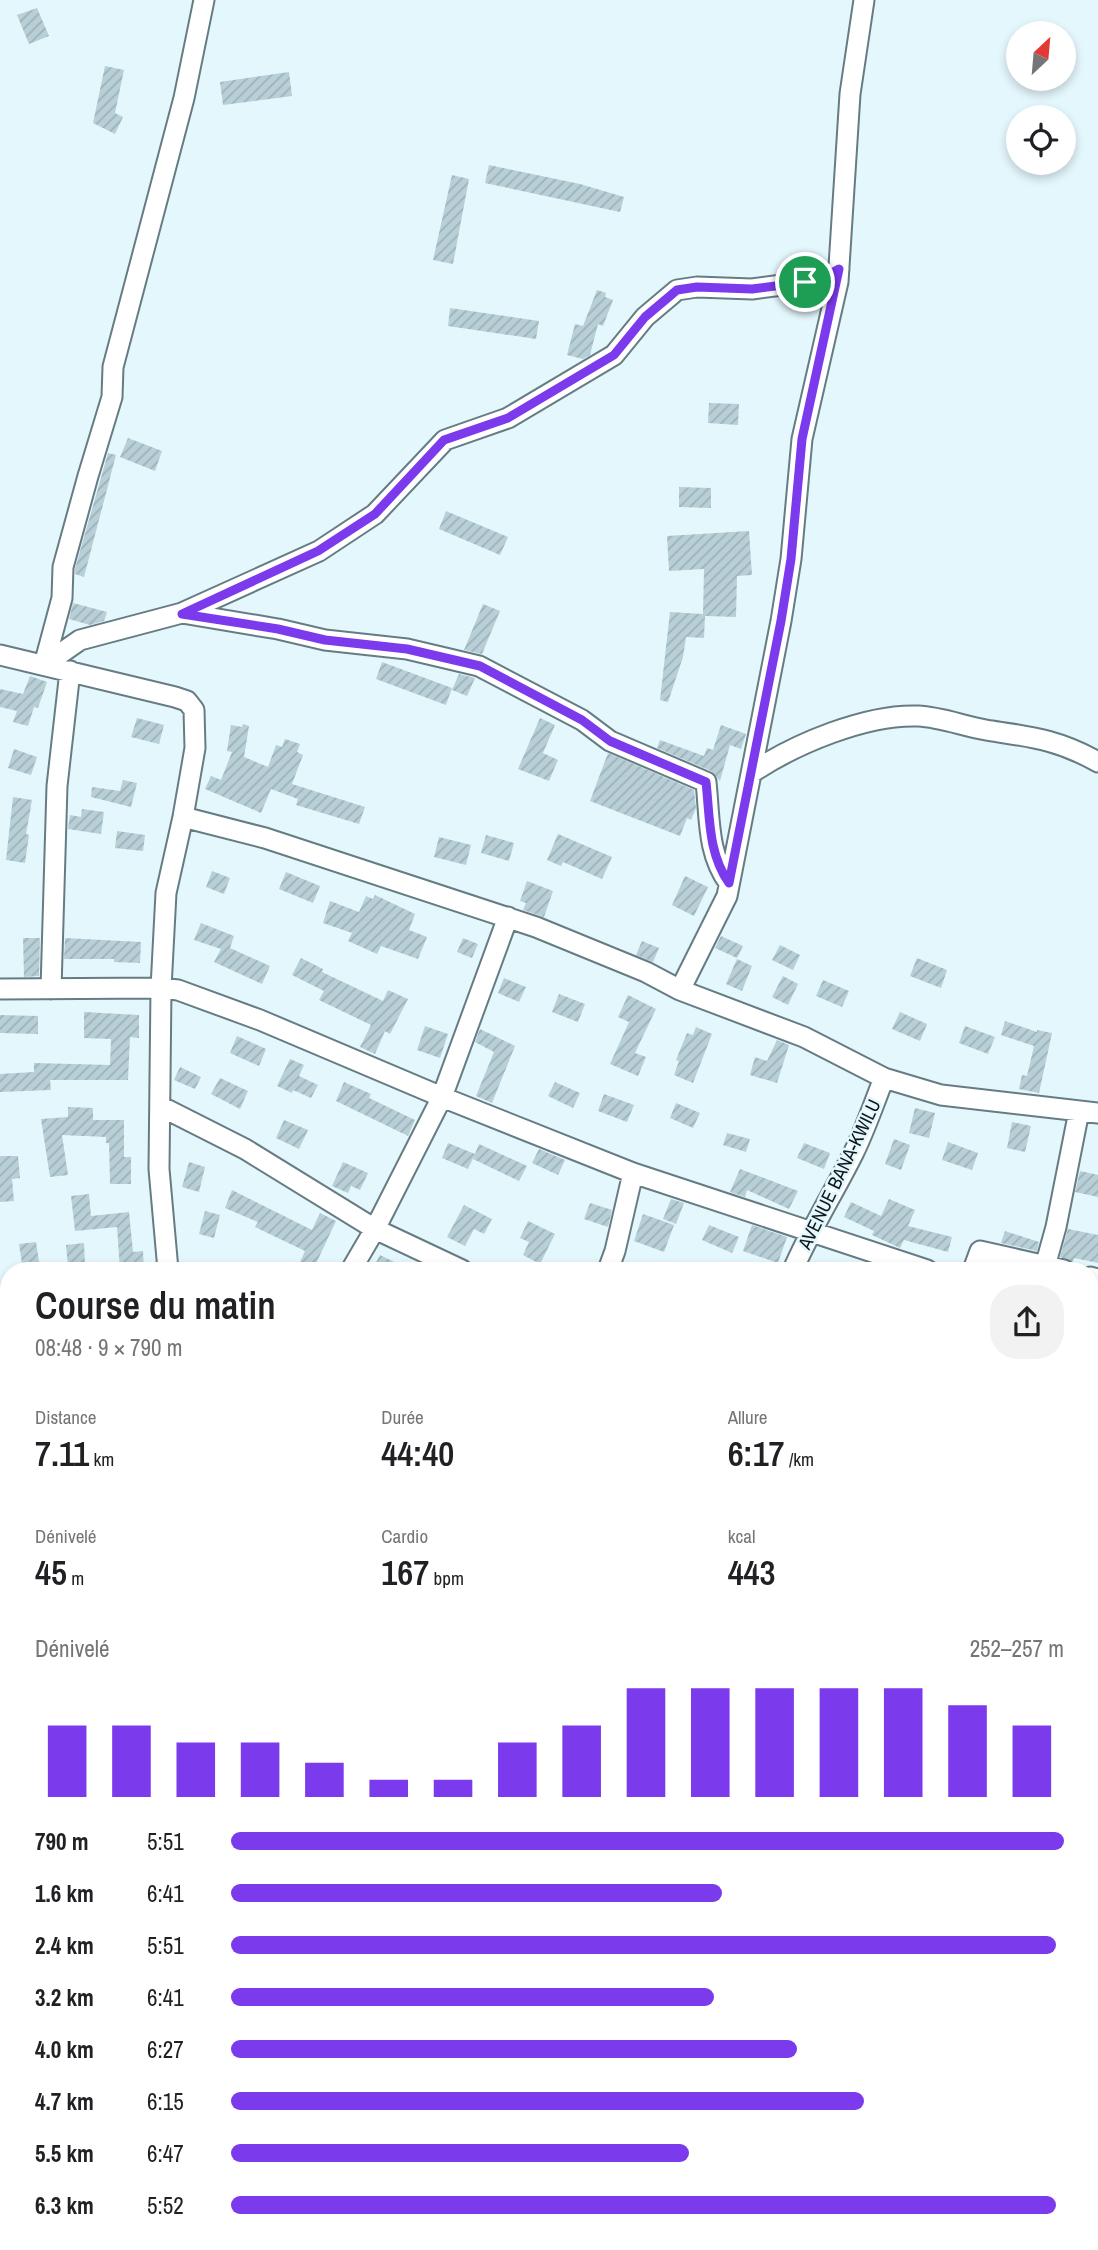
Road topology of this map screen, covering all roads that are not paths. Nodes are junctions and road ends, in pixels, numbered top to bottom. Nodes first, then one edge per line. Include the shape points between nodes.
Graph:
1 (204, 0) edge
2 (864, 0) edge
3 (839, 269) junction
4 (182, 614) junction
5 (0, 655) edge
6 (44, 665) junction
7 (70, 670) junction
8 (1098, 762) edge
9 (753, 772) junction
10 (183, 817) junction
11 (729, 883) junction
12 (508, 917) junction
13 (161, 988) junction
14 (0, 989) edge
15 (51, 989) junction
16 (680, 990) junction
17 (884, 1078) junction
18 (442, 1097) junction
19 (160, 1106) junction
20 (1088, 1112) edge
21 (633, 1173) junction
22 (375, 1229) junction
23 (813, 1233) junction
24 (166, 1262) edge
25 (356, 1262) edge
26 (444, 1262) edge
27 (611, 1262) edge
28 (796, 1262) edge
29 (902, 1262) edge
30 (976, 1262) edge
31 (1023, 1262) edge
32 (1052, 1262) edge

1 - 6 street via 184,97 113,367 112,397 63,567 62,598
2 - 3 street via 850,94
3 - 4 street via 805,282 752,289 677,290 645,317 614,355 508,418 444,440 375,514 318,551
3 - 9 street via 802,439 791,559
4 - 6 street via 79,640
4 - 11 street via 325,640 407,649 480,666 582,720 610,741 706,782 713,848
5 - 6 street
6 - 7 street
7 - 10 street via 187,701 194,710 195,748
7 - 15 street via 57,786
8 - 9 street via 1048,739 918,716 858,724 775,758
9 - 11 street
10 - 12 street via 265,838
10 - 13 street via 166,893
11 - 16 street via 727,896
12 - 16 street
12 - 18 street
13 - 15 street
13 - 18 street via 260,1020
13 - 19 street
14 - 15 street
16 - 17 street via 804,1037
17 - 20 street via 941,1095
17 - 23 street, AVENUE BANA-KWILU via 855,1150
18 - 21 street
18 - 22 street
19 - 22 street via 245,1149
19 - 24 street via 159,1169
20 - 32 street via 1056,1227
21 - 23 street
21 - 27 street
22 - 25 street
22 - 26 street
23 - 28 street, AVENUE BANA-KWILU
23 - 29 street
30 - 31 street via 980,1251

